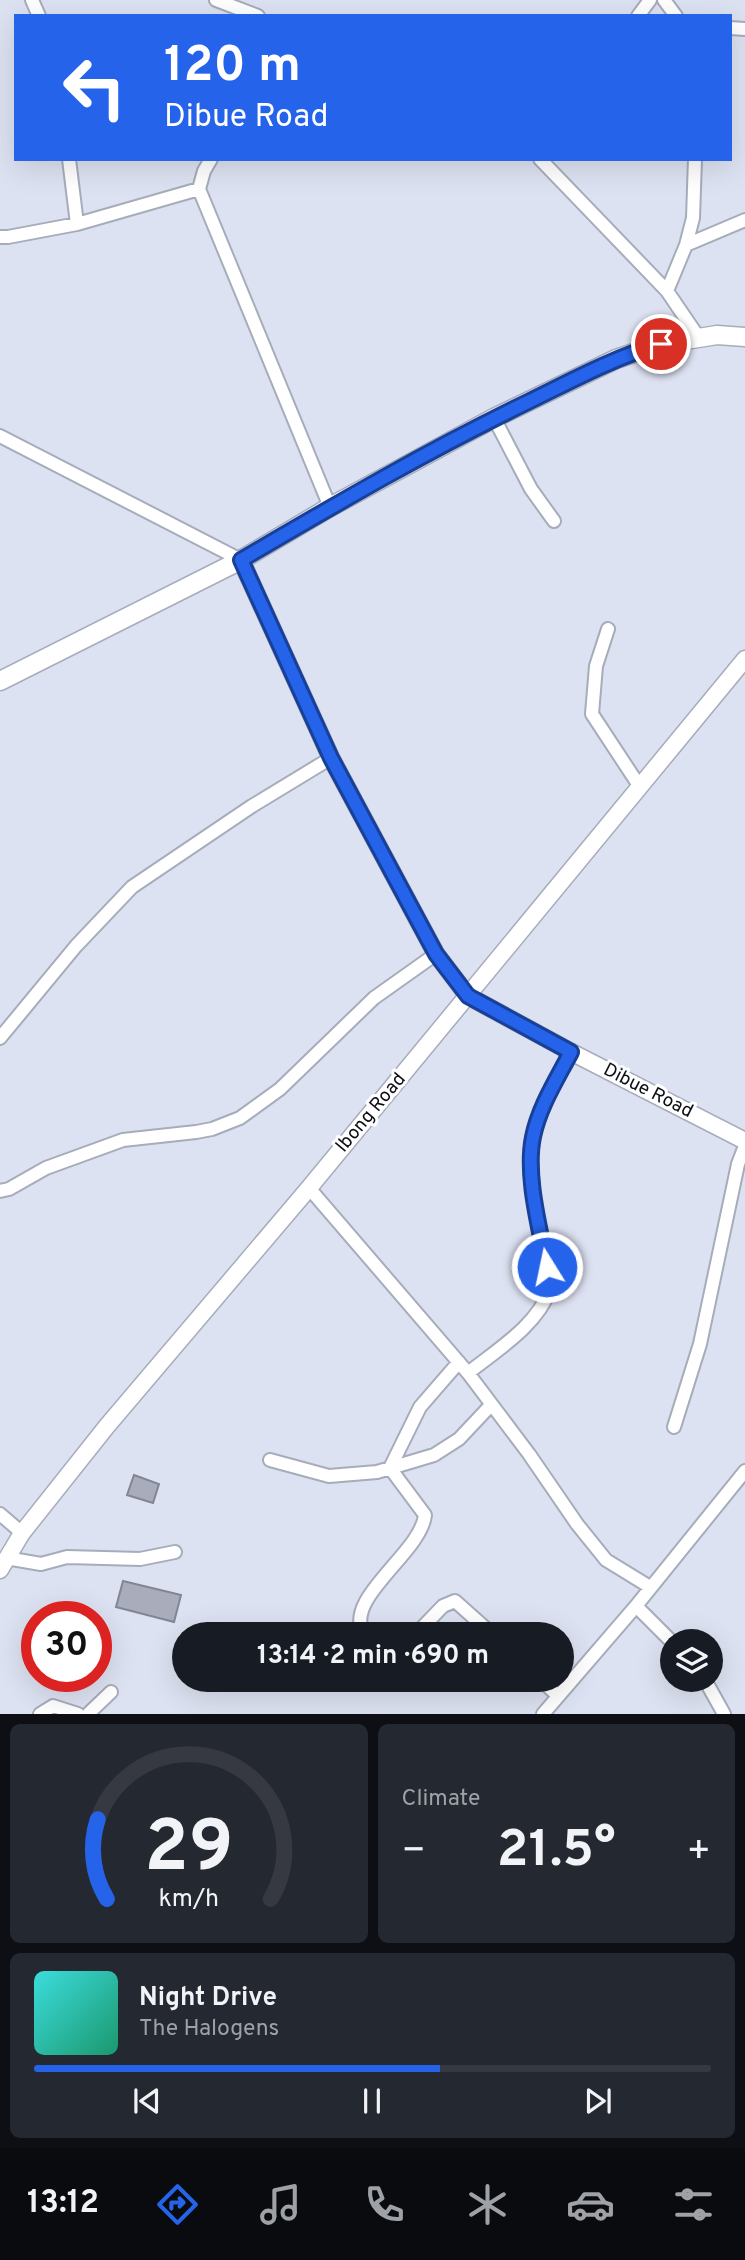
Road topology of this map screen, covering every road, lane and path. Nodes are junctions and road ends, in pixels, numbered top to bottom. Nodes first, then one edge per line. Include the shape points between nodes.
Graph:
1 (216, 0) edge
2 (253, 14) edge
3 (69, 161) edge
4 (210, 161) edge
5 (542, 161) edge
6 (695, 161) edge
7 (199, 188) junction
8 (745, 220) edge
9 (77, 224) junction
10 (0, 237) edge
11 (686, 245) junction
12 (667, 291) junction
13 (699, 338) junction
14 (745, 338) edge
15 (494, 418) junction
16 (2, 439) edge
17 (330, 507) junction
18 (554, 521) dead end
19 (241, 560) junction
20 (608, 629) dead end
21 (745, 659) edge
22 (0, 681) edge
23 (331, 758) junction
24 (640, 787) junction
25 (436, 954) junction
26 (468, 996) junction
27 (0, 1038) edge
28 (571, 1052) junction
29 (745, 1141) edge
30 (745, 1146) edge
31 (309, 1188) junction
32 (0, 1191) edge
33 (459, 1362) junction
34 (468, 1373) junction
35 (491, 1405) junction
36 (674, 1427) dead end
37 (270, 1460) dead end
38 (390, 1468) junction
39 (745, 1471) edge
40 (0, 1514) edge
41 (22, 1533) junction
42 (175, 1552) dead end
43 (3, 1564) edge
44 (650, 1587) junction
45 (636, 1606) junction
46 (361, 1622) edge
47 (428, 1622) edge
48 (479, 1622) edge
49 (660, 1630) edge
50 (111, 1692) dead end
51 (554, 1692) edge
52 (712, 1692) edge
53 (558, 1696) junction
54 (40, 1714) edge
55 (78, 1714) edge
56 (88, 1714) edge
57 (543, 1714) edge
58 (724, 1714) edge

1 - 2 street
3 - 9 street
4 - 7 street
5 - 12 street
6 - 11 street via 693,218
7 - 9 street
7 - 17 street
8 - 11 street
9 - 10 street
11 - 12 street
12 - 13 street
13 - 14 main road
13 - 15 main road via 636,351
15 - 17 main road
15 - 18 street via 531,489
16 - 19 street
17 - 19 main road
19 - 22 main road
19 - 23 street, Dibue Road
20 - 24 street via 596,666 592,714
21 - 24 street, Ibong Road
23 - 25 street, Dibue Road
23 - 27 street via 132,887
24 - 26 street, Ibong Road
25 - 26 street, Dibue Road
25 - 32 street via 374,998 280,1089 240,1118 212,1129 123,1140 46,1168
26 - 28 street, Dibue Road
26 - 31 street, Ibong Road
28 - 29 street, Dibue Road
28 - 34 street via 533,1137 532,1171 551,1289 535,1316
30 - 36 street via 700,1344
31 - 33 street
31 - 41 street, Ibong Road
33 - 34 street
33 - 38 street via 421,1407
34 - 35 street
35 - 38 street via 459,1439 434,1455
35 - 44 street via 606,1560
37 - 38 street via 329,1476
38 - 46 street via 425,1515 424,1523 407,1553 368,1596
39 - 44 street
40 - 41 street
41 - 43 street, Ibong Road
42 - 43 street via 140,1559 67,1557 41,1564
44 - 45 street
45 - 49 street
45 - 53 street
47 - 48 street via 443,1606 456,1601
50 - 56 street
51 - 53 street
52 - 58 street
53 - 57 street
54 - 55 street via 53,1706

